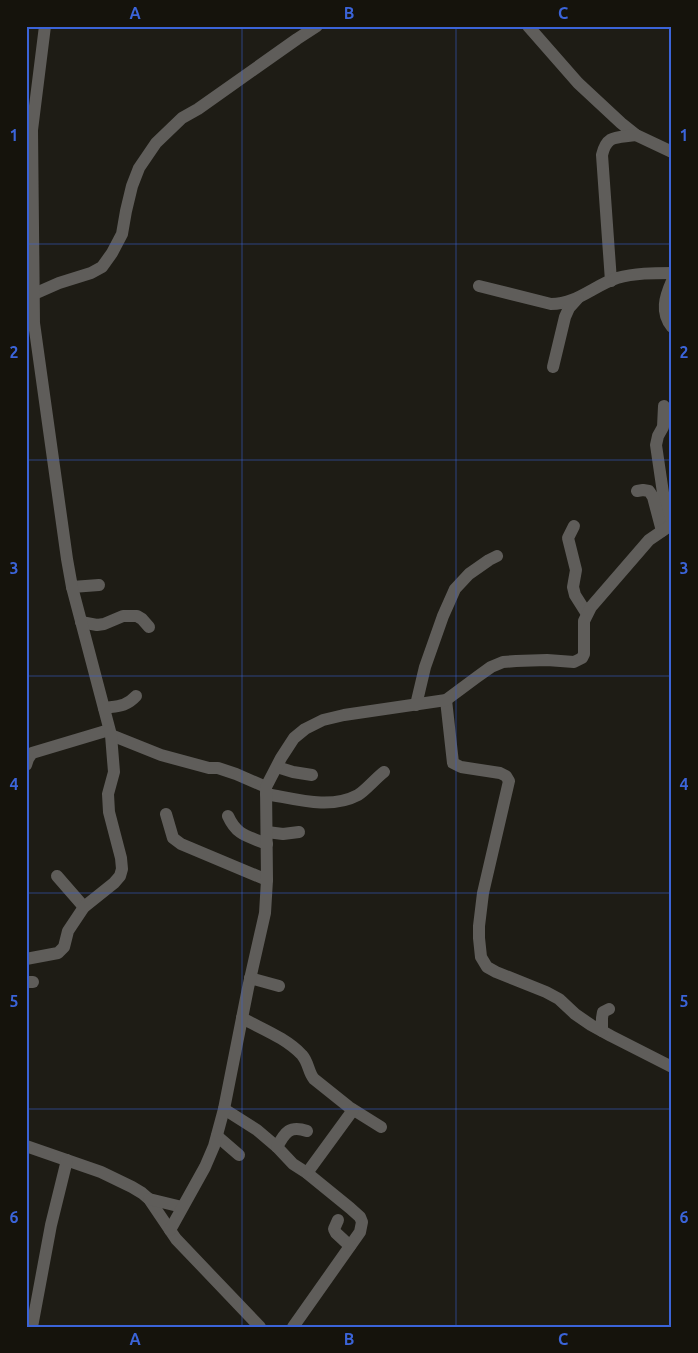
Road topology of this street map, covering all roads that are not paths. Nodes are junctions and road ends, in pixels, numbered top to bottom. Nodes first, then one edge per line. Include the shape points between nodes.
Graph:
1 (45, 26) edge
2 (317, 26) edge
3 (528, 26) edge
4 (29, 130) edge
5 (636, 134) junction
6 (672, 152) edge
7 (672, 273) edge
8 (611, 281) junction
9 (672, 281) edge
10 (479, 286) dead end
11 (34, 294) junction
12 (578, 298) junction
13 (672, 327) edge
14 (553, 368) dead end
15 (664, 406) dead end
16 (636, 491) dead end
17 (574, 526) dead end
18 (667, 528) edge
19 (497, 556) dead end
20 (99, 585) dead end
21 (72, 587) junction
22 (587, 614) junction
23 (81, 622) junction
24 (149, 627) dead end
25 (136, 696) dead end
26 (446, 700) junction
27 (416, 705) junction
28 (104, 708) junction
29 (110, 732) junction
30 (26, 765) edge
31 (277, 767) junction
32 (384, 772) dead end
33 (312, 775) dead end
34 (266, 791) junction
35 (166, 814) dead end
36 (228, 816) dead end
37 (299, 832) dead end
38 (267, 838) junction
39 (57, 876) dead end
40 (267, 880) junction
41 (84, 907) junction
42 (26, 959) edge
43 (250, 978) junction
44 (279, 986) dead end
45 (609, 1009) dead end
46 (242, 1018) junction
47 (602, 1031) junction
48 (672, 1067) edge
49 (224, 1109) junction
50 (353, 1110) junction
51 (381, 1127) dead end
52 (307, 1131) dead end
53 (217, 1136) junction
54 (26, 1146) edge
55 (277, 1147) junction
56 (239, 1155) dead end
57 (67, 1160) junction
58 (307, 1173) junction
59 (149, 1199) junction
60 (182, 1206) junction
61 (338, 1220) dead end
62 (170, 1230) junction
63 (350, 1246) junction
64 (255, 1324) edge
65 (32, 1327) edge
66 (293, 1327) edge

1 - 4 street
2 - 11 street via 182,118 156,143 139,168 122,234 102,267
3 - 5 street via 578,83
4 - 11 street
5 - 6 street
5 - 8 street via 610,139 604,145 602,155
7 - 8 street via 642,273
8 - 12 street
9 - 13 street via 664,307
10 - 12 street via 551,304
11 - 21 street via 34,323
12 - 14 street via 565,317
15 - 18 street via 663,427 656,445
16 - 18 street via 649,491
17 - 22 street via 568,538 576,570 573,587
18 - 22 street via 649,540
19 - 27 street via 469,574 455,589 425,667
20 - 21 street
21 - 23 street
22 - 26 street via 582,658 574,662 503,662
23 - 24 street via 97,625 123,616 137,616
23 - 28 street
25 - 28 street via 126,705
26 - 27 street
26 - 47 street via 453,763 500,773 509,781 483,893 479,926 481,957 487,967 496,972 559,998 575,1014
27 - 31 street via 323,720 294,738
28 - 29 street
29 - 30 street via 32,753
29 - 34 street via 161,755 236,774
29 - 41 street via 114,772 108,794 108,812 122,868 114,883
31 - 33 street
31 - 34 street
32 - 34 street via 360,794 342,801 326,803
34 - 38 street
35 - 40 street via 173,838 181,844
36 - 38 street via 240,833
37 - 38 street
38 - 40 street
39 - 41 street
40 - 43 street via 265,913
41 - 42 street via 68,931 62,950
43 - 44 street
43 - 46 street
45 - 47 street via 603,1012
46 - 49 street
46 - 50 street via 295,1048 307,1062 314,1079
47 - 48 street
49 - 53 street
49 - 55 street
50 - 51 street
50 - 58 street
52 - 55 street via 300,1128 288,1131
53 - 56 street
53 - 60 street via 206,1167
54 - 57 street
55 - 58 street
57 - 59 street via 101,1172
57 - 65 street
58 - 63 street via 360,1217 360,1232
59 - 60 street
59 - 62 street
60 - 62 street
61 - 63 street via 334,1229
62 - 64 street
63 - 66 street

